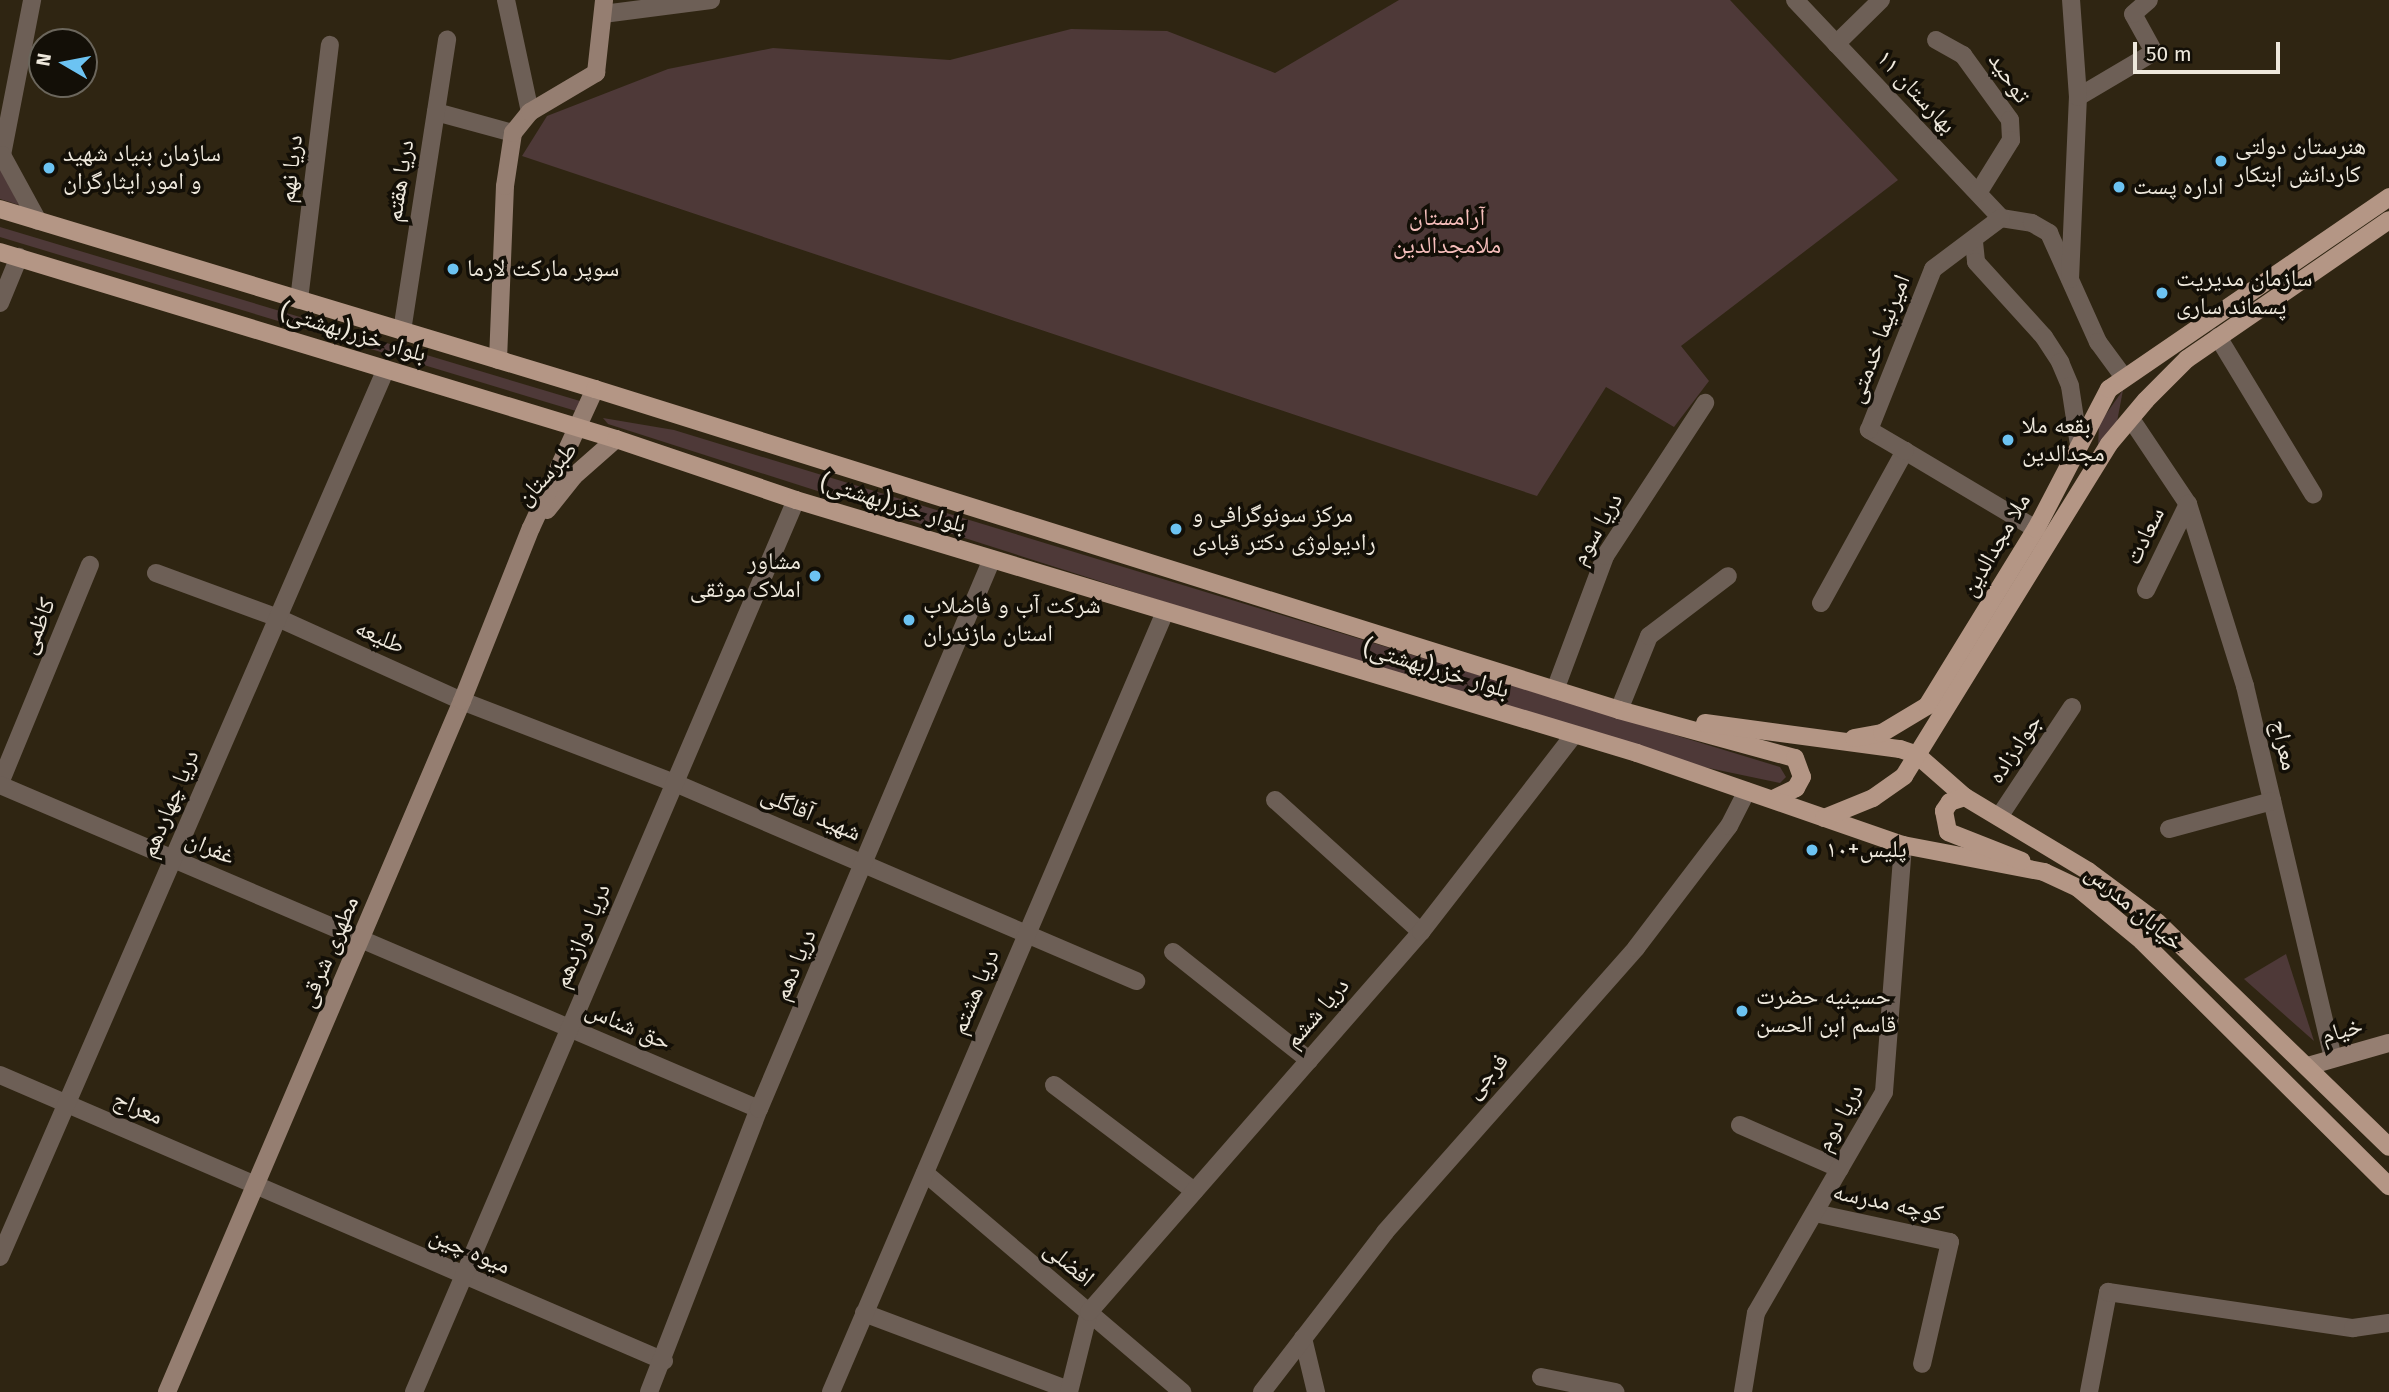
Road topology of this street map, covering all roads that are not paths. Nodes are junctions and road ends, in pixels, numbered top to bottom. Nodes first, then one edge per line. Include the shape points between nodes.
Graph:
1 (32, 0) edge
2 (506, 0) edge
3 (711, 0) edge
4 (1795, 0) edge
5 (1881, 0) edge
6 (2071, 0) edge
7 (2149, 0) edge
8 (604, 7) edge
9 (447, 39) dead end
10 (1936, 40) dead end
11 (1836, 44) junction
12 (330, 45) dead end
13 (2078, 97) junction
14 (436, 112) junction
15 (530, 112) junction
16 (513, 133) junction
17 (1, 157) edge
18 (1978, 193) junction
19 (2389, 197) edge
20 (0, 209) edge
21 (2001, 218) junction
22 (2389, 220) edge
23 (38, 221) junction
24 (1973, 242) junction
25 (0, 252) edge
26 (19, 257) junction
27 (2070, 279) junction
28 (299, 300) junction
29 (0, 303) edge
30 (401, 331) junction
31 (2218, 337) junction
32 (498, 360) junction
33 (386, 369) junction
34 (2123, 376) junction
35 (595, 389) junction
36 (2146, 400) junction
37 (1705, 403) dead end
38 (2131, 419) junction
39 (578, 428) junction
40 (616, 439) junction
41 (2079, 445) junction
42 (1905, 451) junction
43 (2313, 494) dead end
44 (796, 500) junction
45 (2189, 504) junction
46 (531, 528) junction
47 (2036, 529) junction
48 (992, 559) junction
49 (90, 565) dead end
50 (156, 573) dead end
51 (1728, 576) dead end
52 (2146, 590) dead end
53 (1821, 603) dead end
54 (1165, 612) junction
55 (278, 618) junction
56 (1555, 690) junction
57 (463, 701) junction
58 (2072, 707) dead end
59 (1619, 710) junction
60 (1572, 737) junction
61 (1830, 742) junction
62 (1917, 755) junction
63 (675, 783) junction
64 (0, 784) edge
65 (1747, 791) junction
66 (1965, 797) junction
67 (1773, 799) junction
68 (1275, 800) dead end
69 (2272, 802) junction
70 (1999, 817) junction
71 (1824, 818) junction
72 (2169, 829) dead end
73 (1903, 845) junction
74 (173, 859) junction
75 (864, 864) junction
76 (2044, 872) junction
77 (1421, 932) junction
78 (1026, 934) junction
79 (361, 939) junction
80 (1173, 952) dead end
81 (1136, 981) dead end
82 (569, 1028) junction
83 (2389, 1043) edge
84 (2333, 1058) junction
85 (1309, 1060) junction
86 (2308, 1066) junction
87 (0, 1075) edge
88 (1054, 1085) dead end
89 (67, 1104) junction
90 (759, 1109) junction
91 (1740, 1125) dead end
92 (2389, 1147) edge
93 (1840, 1169) junction
94 (925, 1173) junction
95 (257, 1185) junction
96 (2389, 1186) edge
97 (1194, 1191) junction
98 (1815, 1213) junction
99 (0, 1257) edge
100 (464, 1274) junction
101 (1089, 1312) junction
102 (864, 1313) junction
103 (2389, 1323) edge
104 (1303, 1338) junction
105 (664, 1361) junction
106 (1922, 1364) dead end
107 (1541, 1377) dead end
108 (1069, 1391) edge
109 (167, 1392) edge
110 (414, 1392) edge
111 (649, 1392) edge
112 (831, 1392) edge
113 (1182, 1392) edge
114 (1262, 1392) edge
115 (1316, 1392) edge
116 (1615, 1392) edge
117 (1743, 1392) edge
118 (2089, 1392) edge

1 - 17 street
2 - 15 street
3 - 8 street
4 - 11 street, بهارستان ۱۱
5 - 11 street
6 - 13 street
7 - 13 street via 2133,14 2154,52
8 - 15 main road via 596,73
9 - 14 street, دریا هقتم
10 - 18 street, توحید via 1963,55 2010,120 2011,140
11 - 18 street, بهارستان ۱۱
12 - 28 street, دریا نهم
13 - 27 street
14 - 16 street
14 - 30 street, دریا هقتم
15 - 16 main road
16 - 32 main road via 505,186
17 - 23 street
18 - 21 street, بهارستان ۱۱
19 - 34 main road, ملا مجدالدین via 2206,327
20 - 23 main road, بلوار خزر(بهشتی)
21 - 24 street
21 - 27 street via 2032,223 2049,233
22 - 31 main road, ملا مجدالدین
23 - 28 main road, بلوار خزر(بهشتی)
24 - 41 street via 1976,262 2044,337 2060,362 2070,386
24 - 42 street, امیرنیما خدمتی via 1933,269 1870,430
25 - 26 main road, بلوار خزر(بهشتی)
26 - 29 street
26 - 33 main road, بلوار خزر(بهشتی)
27 - 34 street via 2098,342
28 - 30 main road, بلوار خزر(بهشتی)
30 - 32 main road, بلوار خزر(بهشتی)
31 - 36 main road, ملا مجدالدین via 2187,359
31 - 43 street
32 - 35 main road, بلوار خزر(بهشتی)
33 - 39 main road, بلوار خزر(بهشتی)
33 - 55 street, دریا چهاردهم
34 - 36 main road
34 - 41 main road, ملا مجدالدین via 2093,413
35 - 39 main road, طبرستان
35 - 56 main road, بلوار خزر(بهشتی)
36 - 38 main road, ملا مجدالدین
37 - 56 street, دریا سوم via 1605,556
38 - 45 street, معراج
38 - 62 main road, ملا مجدالدین via 2066,513
39 - 40 main road, بلوار خزر(بهشتی)
39 - 46 main road, طبرستان
40 - 44 main road, بلوار خزر(بهشتی)
40 - 46 main road, طبرستان via 574,476
41 - 47 main road, ملا مجدالدین
42 - 47 street
42 - 53 street
44 - 48 main road, بلوار خزر(بهشتی)
44 - 63 street, دریا دوازدهم
45 - 52 street, سعادت
45 - 69 street, معراج via 2245,686
46 - 57 main road, مطهری شرقی
47 - 61 main road, ملا مجدالدین via 1927,706 1882,733
48 - 54 main road, بلوار خزر(بهشتی)
48 - 75 street, دریا دهم
49 - 64 street, کاظمی
50 - 55 street
51 - 59 street via 1648,636
54 - 60 main road, بلوار خزر(بهشتی)
54 - 78 street, دریا هشتم
55 - 57 street, طلیعه
55 - 74 street, دریا چهاردهم
56 - 59 main road, بلوار خزر(بهشتی)
57 - 63 street, شهید آقاگلی
57 - 79 main road, مطهری شرقی
58 - 70 street, جوادزاده
59 - 61 main road
59 - 67 main road via 1795,758 1802,777 1796,788
60 - 65 main road, بلوار خزر(بهشتی) via 1637,753
60 - 77 street, دریا ششم
61 - 62 main road via 1900,748
62 - 66 main road, خیابان مدرس
62 - 71 main road, ملا مجدالدین via 1905,776 1873,798
63 - 75 street, شهید آقاگلی
63 - 82 street, دریا دوازدهم
64 - 74 street, غفران
65 - 67 main road, بلوار خزر(بهشتی)
65 - 104 street, فرجی via 1729,826 1636,948 1385,1232
66 - 70 main road, خیابان مدرس
66 - 76 main road via 1950,802 1944,811 1948,832 1982,842
67 - 71 main road, خیابان مدرس
68 - 77 street
69 - 72 street
69 - 84 street, معراج
70 - 86 main road, خیابان مدرس via 2088,871 2157,922
71 - 73 main road, خیابان مدرس
73 - 76 main road, خیابان مدرس
73 - 93 street, دریا دوم via 1884,1093
74 - 79 street, غفران
74 - 89 street, دریا چهاردهم
75 - 78 street, شهید آقاگلی
75 - 90 street, دریا دهم
76 - 96 main road, خیابان مدرس via 2078,888 2142,941
77 - 85 street, دریا ششم
78 - 81 street, شهید آقاگلی
78 - 94 street, دریا هشتم
79 - 82 street, حق شناس
79 - 95 main road, مطهری شرقی
80 - 85 street
82 - 90 street, حق شناس
82 - 100 street, دریا دوازدهم
83 - 84 main road, خیام
84 - 86 main road, خیام
85 - 97 street, دریا ششم
86 - 92 main road, خیابان مدرس
87 - 89 street, معراج
88 - 97 street
89 - 95 street, معراج
89 - 99 street, دریا چهاردهم
90 - 105 street, دریا دهم
91 - 93 street
93 - 98 street, دریا دوم
94 - 101 street, افضلی
94 - 102 street, دریا هشتم
95 - 100 street, میوه چین
95 - 109 main road, مطهری شرقی
97 - 101 street, دریا ششم
98 - 106 street, کوچه مدرسه via 1950,1242
98 - 117 street, دریا دوم via 1756,1312
100 - 105 street, میوه چین
100 - 110 street, دریا دوازدهم
101 - 108 street
101 - 113 street, افضلی
102 - 108 street
102 - 112 street, دریا هشتم
103 - 118 street via 2353,1328 2108,1292
104 - 114 street, فرجی
104 - 115 street
105 - 111 street, دریا دهم
107 - 116 street

